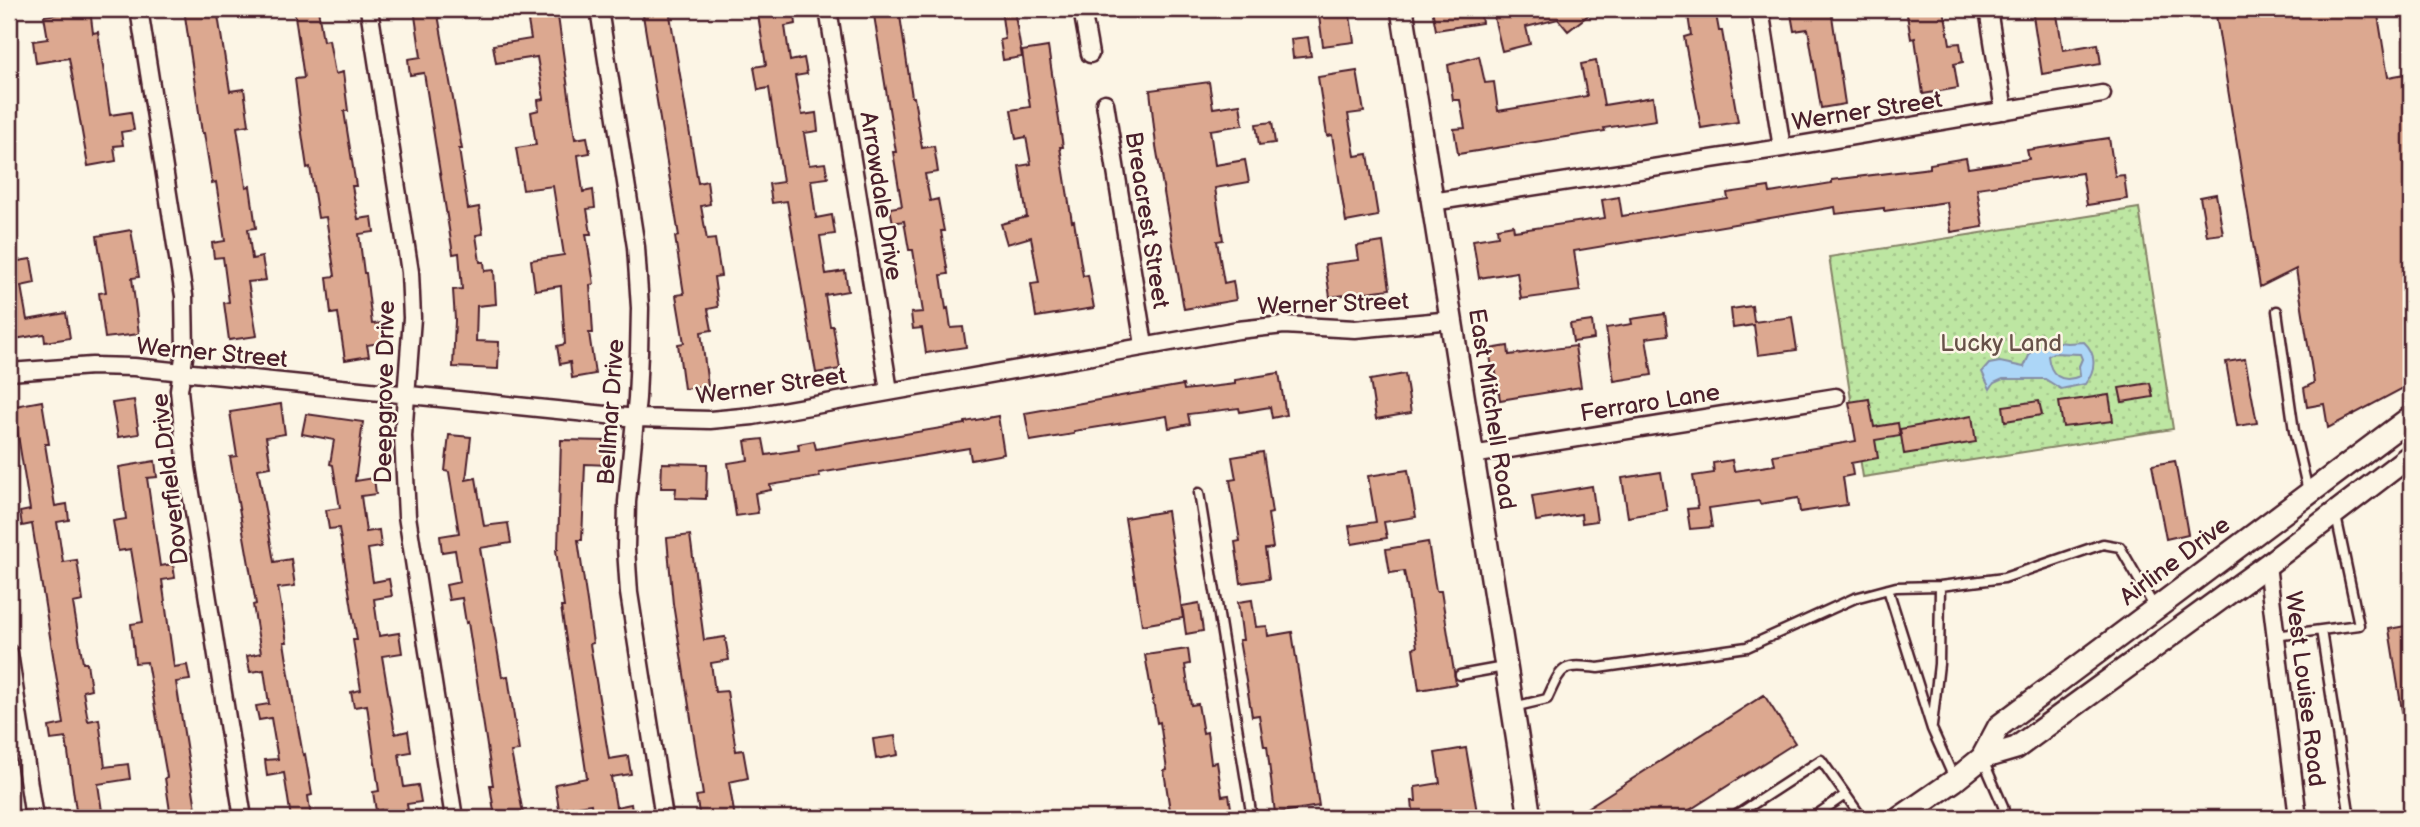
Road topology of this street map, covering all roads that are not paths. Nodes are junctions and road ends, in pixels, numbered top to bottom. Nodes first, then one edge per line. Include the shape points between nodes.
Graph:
1 (139, 9) edge
2 (369, 9) edge
3 (599, 9) edge
4 (828, 9) edge
5 (1082, 9) edge
6 (1402, 9) edge
7 (1760, 9) edge
8 (1988, 9) edge
9 (1090, 54) dead end
10 (2102, 94) dead end
11 (1105, 103) dead end
12 (2004, 111) junction
13 (1782, 148) junction
14 (1432, 202) junction
15 (2277, 312) dead end
16 (1452, 320) junction
17 (1144, 345) junction
18 (182, 371) junction
19 (9, 372) edge
20 (889, 391) junction
21 (407, 395) junction
22 (1836, 397) dead end
23 (2411, 417) edge
24 (636, 418) junction
25 (1472, 455) junction
26 (2411, 455) edge
27 (1199, 493) dead end
28 (2309, 494) junction
29 (2336, 512) junction
30 (2226, 555) junction
31 (2267, 565) junction
32 (1940, 586) junction
33 (1888, 589) junction
34 (2155, 609) junction
35 (2321, 630) junction
36 (2275, 636) junction
37 (9, 653) edge
38 (1507, 667) junction
39 (1460, 675) dead end
40 (1513, 707) junction
41 (1932, 729) junction
42 (1982, 758) junction
43 (1955, 780) junction
44 (1845, 794) junction
45 (34, 818) edge
46 (243, 818) edge
47 (454, 818) edge
48 (664, 818) edge
49 (1252, 818) edge
50 (1530, 818) edge
51 (1732, 818) edge
52 (1812, 818) edge
53 (1861, 818) edge
54 (1900, 818) edge
55 (2005, 818) edge
56 (2298, 818) edge
57 (2350, 818) edge

1 - 18 street, Doverfield Drive via 184,296
2 - 21 street, Deepgrove Drive via 410,272
3 - 24 street, Bellmar Drive via 636,247 640,308
4 - 20 street, Arrowdale Drive
5 - 9 street
6 - 14 main road, East Mitchell Road
7 - 13 street
8 - 12 street
10 - 12 street, Werner Street
11 - 17 street, Breacrest Street
12 - 13 street, Werner Street
13 - 14 street, Werner Street
14 - 16 main road, East Mitchell Road
15 - 28 lane via 2294,431
16 - 17 street, Werner Street via 1355,330 1284,326
16 - 25 main road, East Mitchell Road
17 - 20 street, Werner Street
18 - 19 street, Werner Street via 92,366
18 - 21 street, Werner Street
18 - 46 street, Doverfield Drive via 179,390 187,468
20 - 24 street, Werner Street via 753,416
21 - 24 street, Werner Street
21 - 47 street, Deepgrove Drive via 403,436 407,516
22 - 25 street, Ferraro Lane
23 - 28 main road, Airline Drive
24 - 48 street, Bellmar Drive via 627,502 629,593
25 - 38 main road, East Mitchell Road
26 - 29 main road, Airline Drive
27 - 49 lane
28 - 30 main road, Airline Drive
29 - 31 main road, Airline Drive
29 - 35 lane via 2359,625
30 - 31 main road
30 - 34 main road, Airline Drive
31 - 36 street, West Louise Road
31 - 42 main road, Airline Drive via 2016,748
32 - 33 lane
32 - 34 lane via 2004,578 2103,544 2120,547
32 - 41 lane
33 - 40 lane via 1855,598 1747,647 1598,668 1574,665 1560,673 1547,699
33 - 41 lane
34 - 42 main road, Airline Drive via 1999,726
35 - 36 lane
35 - 57 lane
36 - 56 street, West Louise Road
37 - 45 street
38 - 39 lane
38 - 40 main road, East Mitchell Road
40 - 50 main road, East Mitchell Road
41 - 43 lane
42 - 43 main road, Airline Drive
42 - 55 lane
43 - 54 main road, Airline Drive
44 - 51 lane via 1821,760
44 - 52 lane
44 - 53 lane

